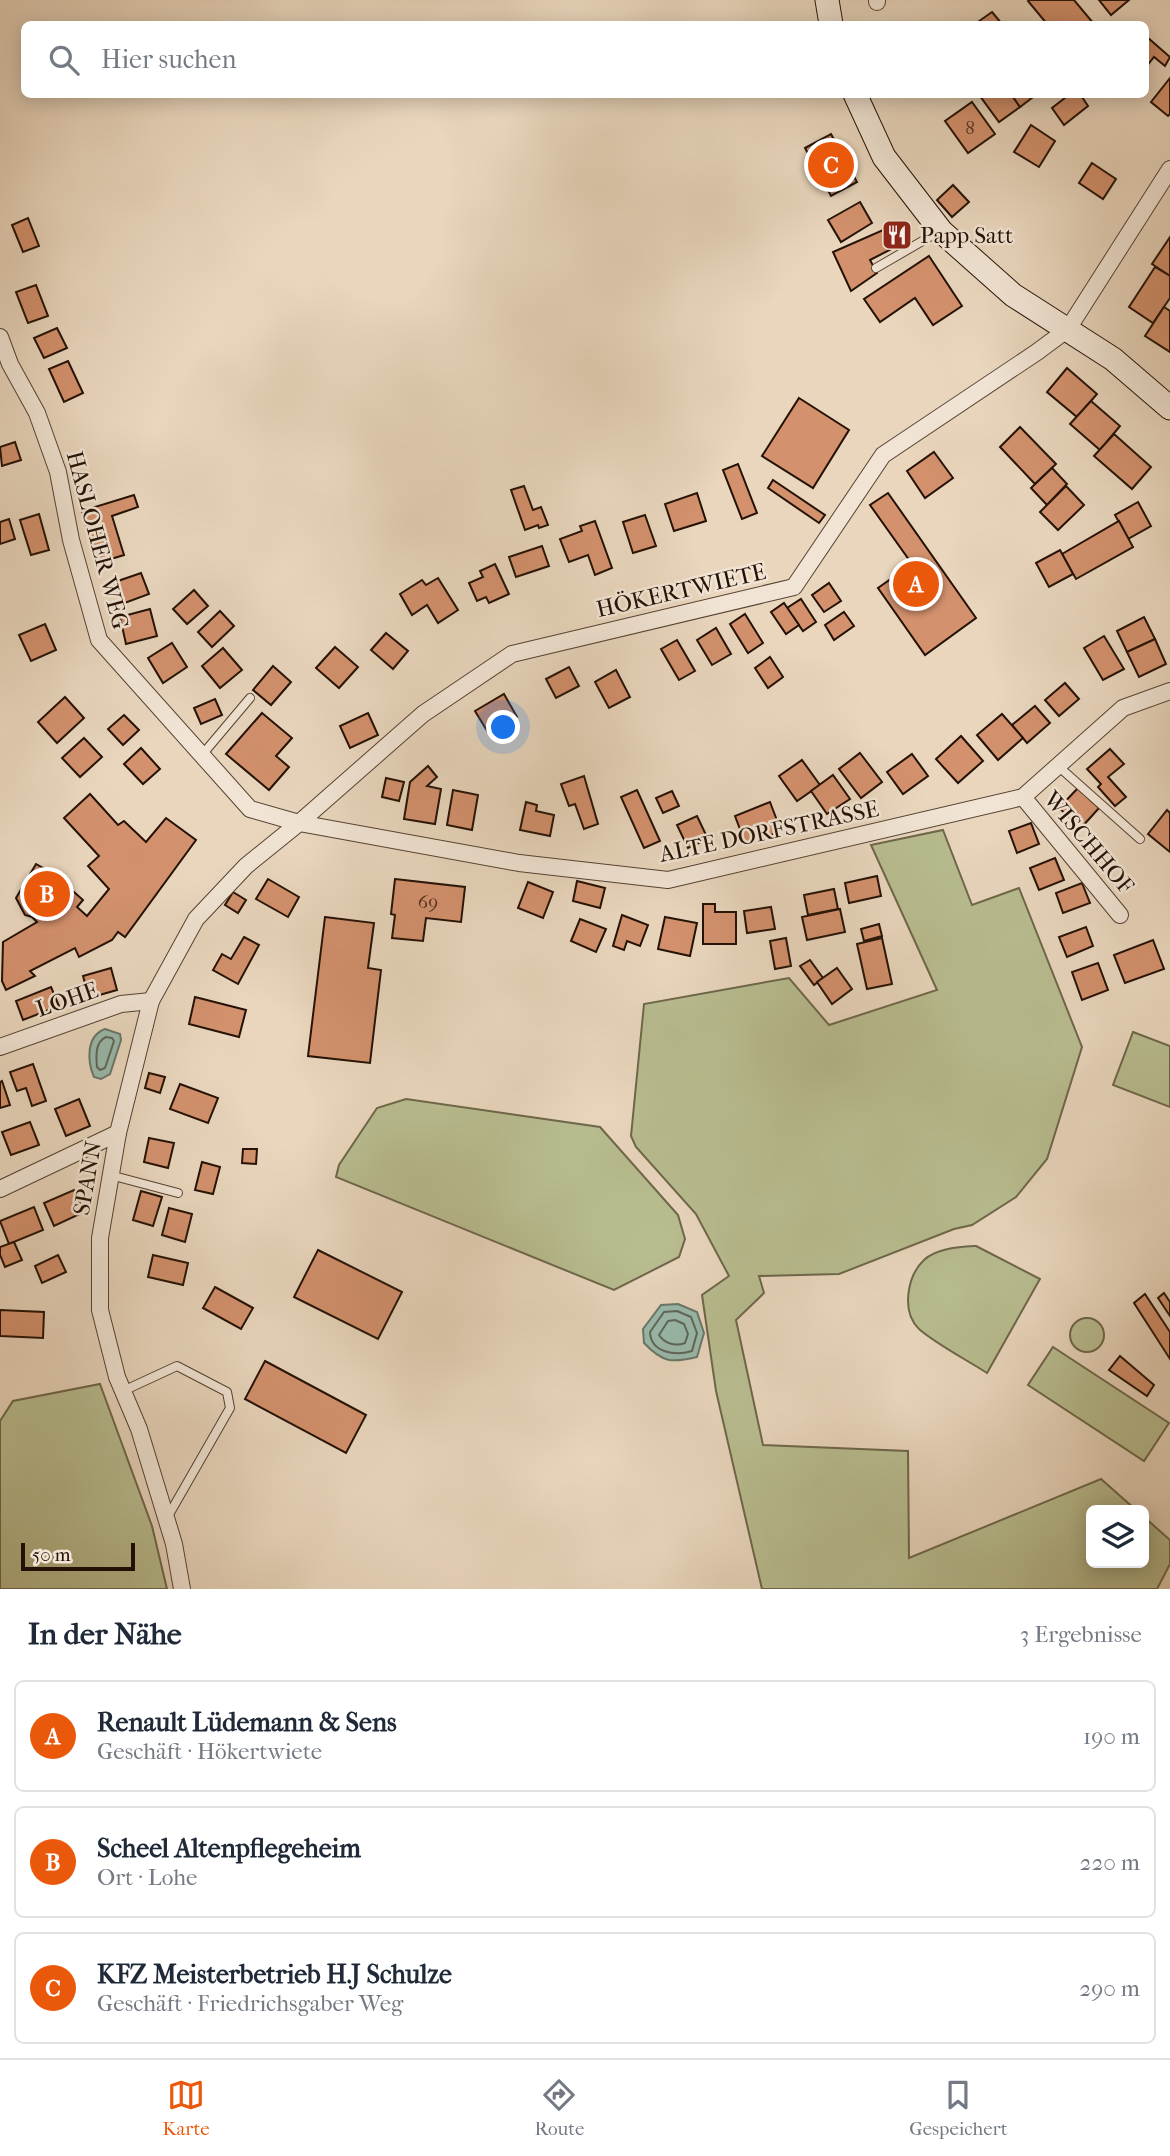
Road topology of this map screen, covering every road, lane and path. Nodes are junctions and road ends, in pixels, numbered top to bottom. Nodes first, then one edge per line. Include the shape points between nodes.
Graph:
1 (827, 0) edge
2 (830, 21) edge
3 (857, 98) edge
4 (1170, 169) edge
5 (941, 231) junction
6 (876, 268) dead end
7 (1068, 329) junction
8 (0, 337) edge
9 (5, 363) edge
10 (1170, 408) edge
11 (1170, 691) edge
12 (250, 698) dead end
13 (202, 755) junction
14 (1058, 766) junction
15 (1023, 797) junction
16 (299, 823) junction
17 (1140, 839) dead end
18 (1120, 915) dead end
19 (151, 1001) junction
20 (0, 1047) edge
21 (118, 1133) junction
22 (110, 1175) junction
23 (0, 1189) edge
24 (178, 1193) dead end
25 (123, 1391) junction
26 (166, 1519) junction
27 (182, 1589) edge

1 - 2 main road
3 - 5 main road via 884,157
4 - 7 street
5 - 6 lane
5 - 7 main road via 1013,295
7 - 10 main road via 1113,359
7 - 16 street, HÖKERTWIETE via 883,455 794,587 512,654 423,714
8 - 9 street, HASLOHER WEG
9 - 13 street, HASLOHER WEG via 37,413 58,472 99,640
11 - 14 street, ALTE DORFSTRASSE via 1123,708
12 - 13 lane
13 - 16 street, HASLOHER WEG via 250,809
14 - 15 street, ALTE DORFSTRASSE
14 - 17 lane
15 - 16 street, ALTE DORFSTRASSE via 668,880 519,863
15 - 18 street, WISCHHOF
16 - 19 street, SPANN via 246,866 196,919
19 - 20 street, LOHE via 121,1004
19 - 21 street, SPANN
21 - 22 street, SPANN
21 - 23 street
22 - 24 lane
22 - 25 street, SPANN via 100,1238 100,1310
25 - 26 street, SPANN
25 - 26 lane via 177,1366 227,1392 230,1408
26 - 27 street, SPANN

